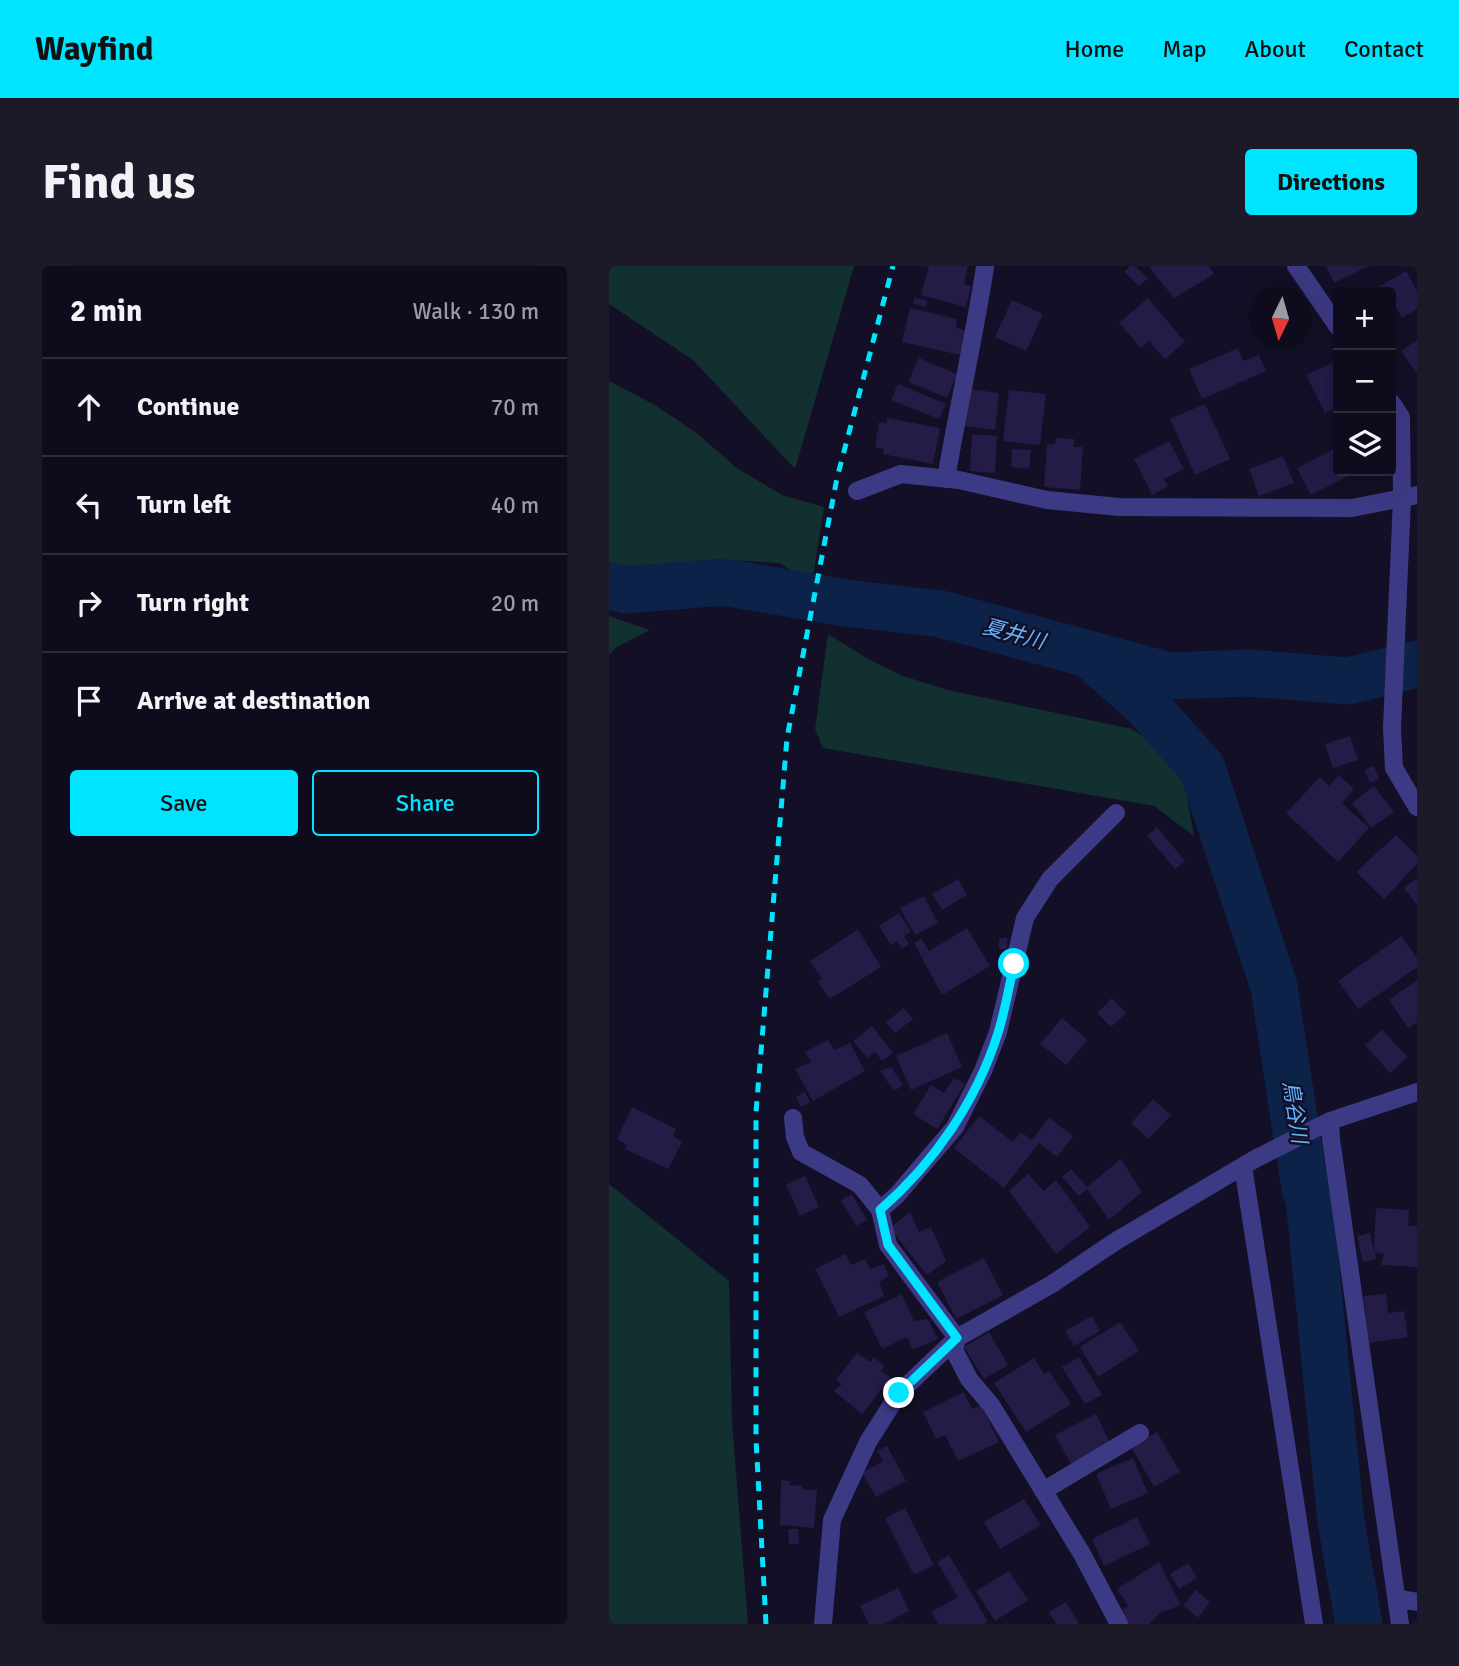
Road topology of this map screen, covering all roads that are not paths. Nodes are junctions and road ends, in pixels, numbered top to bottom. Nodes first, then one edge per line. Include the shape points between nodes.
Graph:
1 (1296, 266) edge
2 (985, 267) edge
3 (1333, 320) edge
4 (1396, 410) edge
5 (946, 479) junction
6 (857, 491) dead end
7 (1409, 497) edge
8 (1417, 807) edge
9 (1116, 813) dead end
10 (1417, 1092) edge
11 (793, 1118) dead end
12 (1330, 1121) junction
13 (1249, 1163) junction
14 (880, 1210) junction
15 (957, 1338) junction
16 (1140, 1433) dead end
17 (1043, 1491) junction
18 (1396, 1598) junction
19 (1417, 1602) edge
20 (823, 1624) edge
21 (1119, 1624) edge
22 (1314, 1624) edge
23 (1400, 1624) edge

1 - 3 street
2 - 5 street
4 - 7 street via 1401,417
5 - 6 street via 901,474
5 - 7 street via 1047,500 1119,508 1352,508
7 - 8 street via 1400,526 1392,728 1394,768
9 - 14 street via 1050,879 1025,918 998,1032 983,1071 955,1126
10 - 12 street
11 - 14 street via 801,1152 860,1185
12 - 13 street
12 - 18 street
13 - 15 street
13 - 22 street
14 - 15 street via 888,1245
15 - 17 street via 954,1350 969,1378 991,1405
15 - 20 street via 899,1393 867,1442 832,1520
16 - 17 street
17 - 21 street
18 - 19 street
18 - 23 street

